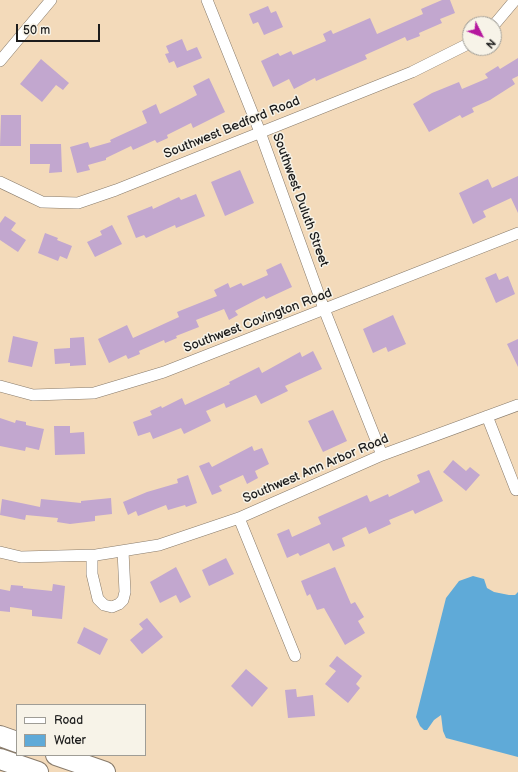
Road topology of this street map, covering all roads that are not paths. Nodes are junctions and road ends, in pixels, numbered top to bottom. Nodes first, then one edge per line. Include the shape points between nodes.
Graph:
1 (51, 0) edge
2 (207, 0) edge
3 (515, 0) edge
4 (502, 16) edge
5 (462, 47) edge
6 (0, 61) edge
7 (260, 132) junction
8 (0, 182) edge
9 (518, 233) edge
10 (324, 309) junction
11 (0, 386) edge
12 (518, 405) edge
13 (487, 416) junction
14 (382, 455) junction
15 (516, 490) dead end
16 (239, 518) junction
17 (123, 551) junction
18 (0, 552) edge
19 (92, 556) junction
20 (295, 656) dead end
21 (0, 736) edge
22 (16, 742) edge
23 (59, 756) edge
24 (0, 759) edge
25 (38, 772) edge
26 (105, 772) edge

1 - 6 street
2 - 7 street, Southwest Duluth Street
3 - 4 street
5 - 7 street, Southwest Bedford Road via 412,72
7 - 8 street, Southwest Bedford Road via 78,203 42,202
7 - 10 street, Southwest Duluth Street
9 - 10 street, Southwest Covington Road
10 - 11 street, Southwest Covington Road via 164,372 94,392 33,395
10 - 14 street, Southwest Duluth Street
12 - 13 street, Southwest Ann Arbor Road
13 - 14 street, Southwest Ann Arbor Road
13 - 15 street
14 - 16 street, Southwest Ann Arbor Road
16 - 17 street, Southwest Ann Arbor Road via 159,545
16 - 20 street
17 - 19 street, Southwest Ann Arbor Road
17 - 19 street via 125,592 123,600 112,607 104,605 98,599 93,580
18 - 19 street, Southwest Ann Arbor Road via 21,557
21 - 22 highway
23 - 26 highway
24 - 25 highway

